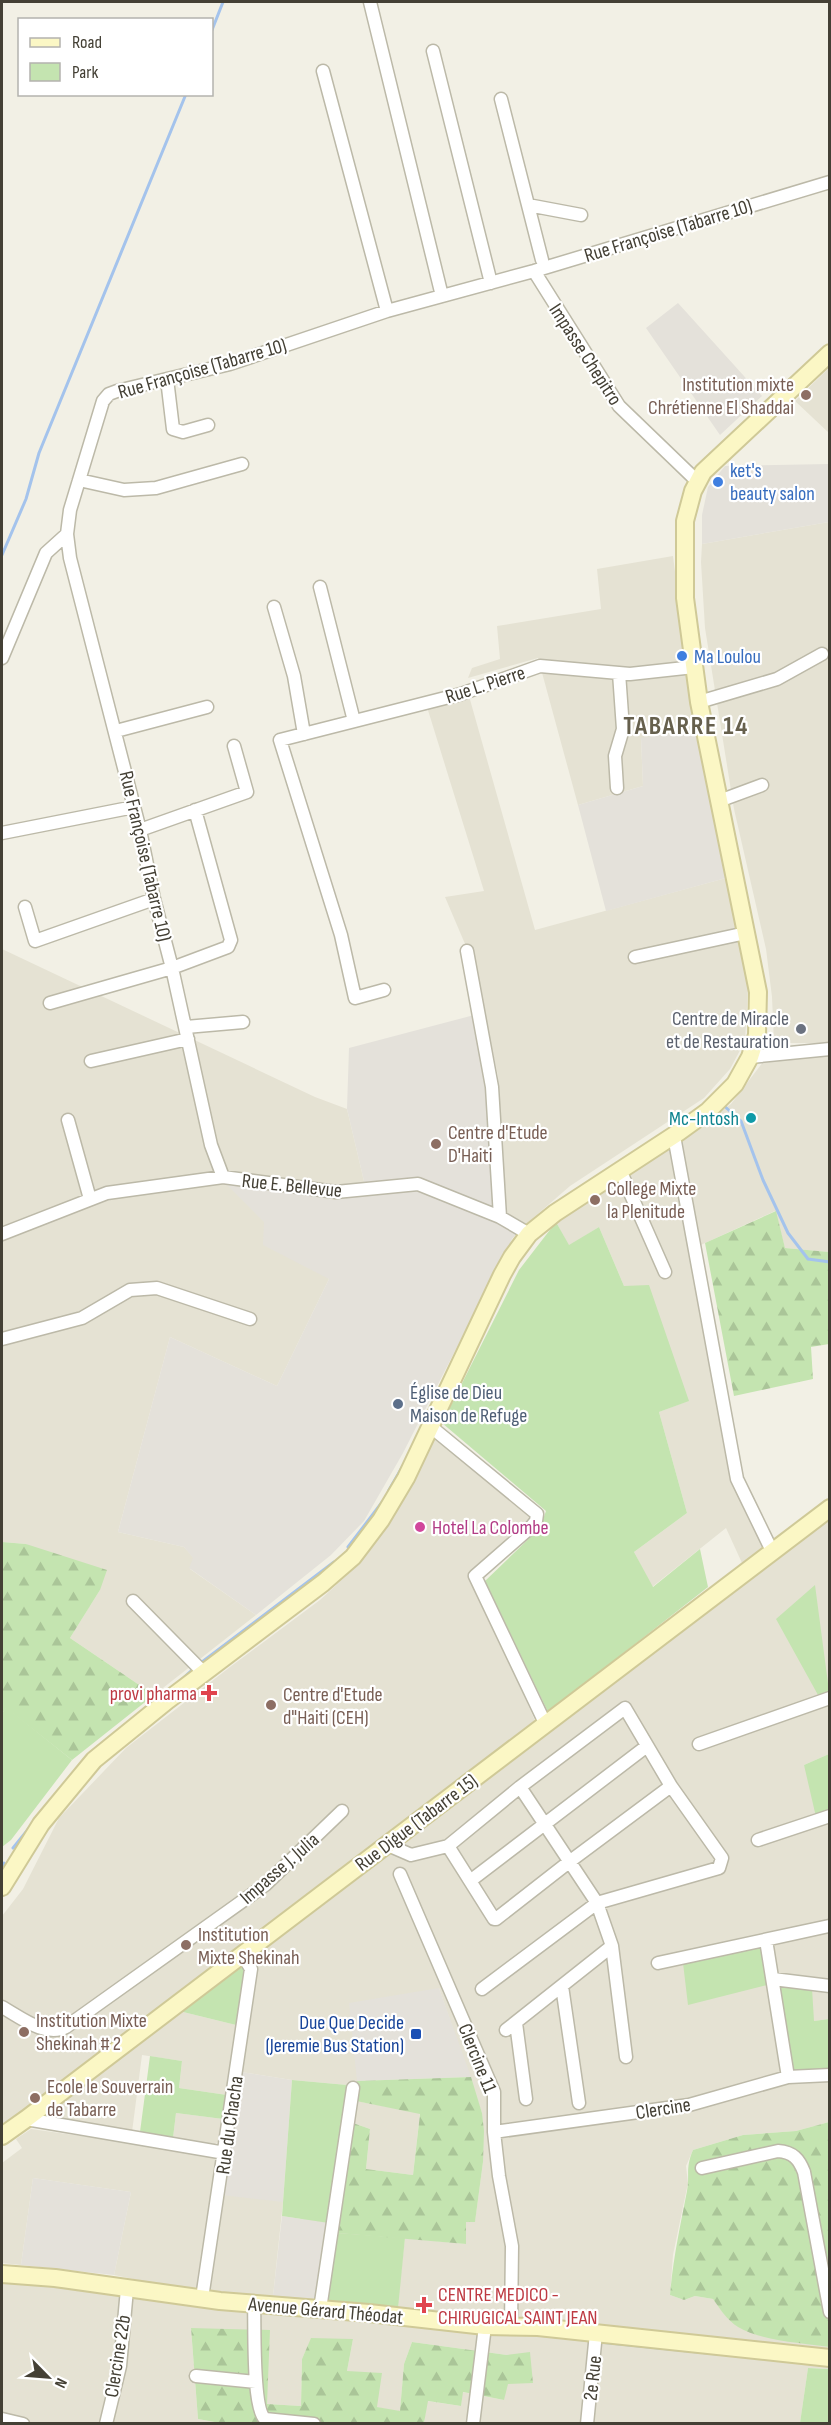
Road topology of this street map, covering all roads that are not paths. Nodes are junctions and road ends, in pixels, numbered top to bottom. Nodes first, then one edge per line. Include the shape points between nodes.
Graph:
1 (370, 2) edge
2 (432, 51) dead end
3 (323, 71) dead end
4 (501, 99) dead end
5 (830, 182) edge
6 (528, 206) junction
7 (581, 215) dead end
8 (542, 260) dead end
9 (534, 270) junction
10 (491, 283) junction
11 (442, 296) junction
12 (387, 311) junction
13 (830, 353) edge
14 (167, 379) junction
15 (208, 425) dead end
16 (242, 464) dead end
17 (79, 480) junction
18 (698, 482) junction
19 (67, 534) junction
20 (320, 587) dead end
21 (274, 607) dead end
22 (822, 654) dead end
23 (2, 658) edge
24 (694, 667) junction
25 (620, 673) junction
26 (699, 702) junction
27 (207, 707) dead end
28 (354, 721) junction
29 (116, 731) junction
30 (304, 734) junction
31 (234, 746) dead end
32 (762, 785) dead end
33 (617, 788) dead end
34 (718, 801) junction
35 (134, 807) junction
36 (195, 810) junction
37 (140, 830) junction
38 (2, 833) edge
39 (154, 899) junction
40 (25, 907) dead end
41 (746, 933) junction
42 (467, 951) dead end
43 (635, 957) dead end
44 (172, 968) junction
45 (384, 990) dead end
46 (50, 1003) dead end
47 (243, 1022) dead end
48 (187, 1033) junction
49 (830, 1049) edge
50 (750, 1057) junction
51 (92, 1061) dead end
52 (68, 1120) dead end
53 (674, 1136) junction
54 (620, 1170) junction
55 (223, 1177) junction
56 (90, 1199) junction
57 (500, 1217) junction
58 (2, 1234) edge
59 (529, 1234) junction
60 (665, 1272) dead end
61 (250, 1319) dead end
62 (2, 1339) edge
63 (430, 1426) junction
64 (830, 1508) edge
65 (773, 1553) junction
66 (133, 1601) dead end
67 (204, 1673) junction
68 (830, 1698) edge
69 (545, 1723) junction
70 (699, 1744) dead end
71 (647, 1746) junction
72 (671, 1786) junction
73 (520, 1787) junction
74 (342, 1811) dead end
75 (830, 1816) edge
76 (545, 1825) junction
77 (758, 1840) dead end
78 (388, 1845) junction
79 (448, 1846) junction
80 (569, 1862) junction
81 (400, 1874) dead end
82 (470, 1881) junction
83 (2, 1887) edge
84 (597, 1903) junction
85 (829, 1926) edge
86 (766, 1940) junction
87 (612, 1946) junction
88 (242, 1954) junction
89 (658, 1963) dead end
90 (774, 1980) junction
91 (562, 1986) junction
92 (830, 1986) edge
93 (482, 1989) dead end
94 (2, 2007) edge
95 (626, 2056) dead end
96 (830, 2075) edge
97 (788, 2077) junction
98 (353, 2088) dead end
99 (526, 2099) dead end
100 (579, 2103) dead end
101 (26, 2119) junction
102 (494, 2132) junction
103 (2, 2136) edge
104 (225, 2153) junction
105 (702, 2168) dead end
106 (2, 2274) edge
107 (126, 2294) junction
108 (202, 2298) junction
109 (254, 2303) junction
110 (320, 2309) junction
111 (830, 2312) edge
112 (511, 2326) junction
113 (485, 2328) junction
114 (597, 2333) junction
115 (830, 2358) edge
116 (196, 2376) dead end
117 (256, 2382) junction
118 (2, 2419) edge
119 (23, 2424) edge
120 (106, 2424) edge
121 (314, 2424) edge
122 (473, 2424) edge
123 (586, 2424) edge

1 - 11 street
2 - 10 street
3 - 12 street
4 - 6 street
5 - 9 street, Rue Françoise (Tabarre 10)
6 - 7 street
6 - 8 street
9 - 10 street, Rue Françoise (Tabarre 10)
9 - 18 street, Impasse Chepitro via 619,406
10 - 11 street, Rue Françoise (Tabarre 10)
11 - 12 street, Rue Françoise (Tabarre 10)
12 - 14 street, Rue Françoise (Tabarre 10) via 230,364
13 - 18 main road via 726,449
14 - 15 street via 173,429 183,432
14 - 17 street, Rue Françoise (Tabarre 10) via 109,394 103,401
16 - 17 street via 156,488 124,490
17 - 19 street, Rue Françoise (Tabarre 10)
18 - 24 main road via 684,537 685,598
19 - 23 street via 46,553
19 - 29 street, Rue Françoise (Tabarre 10)
20 - 28 street
21 - 30 street via 294,676
22 - 26 street via 777,680
24 - 25 street, Rue L. Pierre
24 - 26 main road
25 - 28 street, Rue L. Pierre via 540,666 461,694
25 - 33 street via 623,729 615,756
26 - 34 main road
27 - 29 street
28 - 30 street, Rue L. Pierre
29 - 35 street, Rue Françoise (Tabarre 10)
30 - 45 street, Rue L. Pierre via 280,740 341,935 355,998
31 - 36 street via 247,792
32 - 34 street
34 - 41 main road
35 - 37 street, Rue Françoise (Tabarre 10)
35 - 38 street
36 - 37 street
36 - 44 street via 230,945
37 - 39 street, Rue Françoise (Tabarre 10)
39 - 40 street via 35,941
39 - 44 street, Rue Françoise (Tabarre 10)
41 - 43 street
41 - 50 main road via 759,1014
42 - 57 street via 492,1087
44 - 46 street
44 - 48 street, Rue Françoise (Tabarre 10)
47 - 48 street
48 - 51 street via 152,1049
48 - 55 street, Rue Françoise (Tabarre 10) via 211,1145
49 - 50 street
50 - 53 main road via 724,1096
52 - 56 street
53 - 54 main road
53 - 65 street via 737,1479
54 - 59 main road
54 - 60 street
55 - 56 street, Rue E. Bellevue via 107,1193
55 - 57 street, Rue E. Bellevue via 336,1192 418,1184
56 - 58 street, Rue E. Bellevue
57 - 59 street, Rue E. Bellevue
59 - 63 main road via 502,1275
61 - 62 street via 157,1288 130,1290 82,1318
63 - 67 main road via 406,1478 353,1557
63 - 69 street via 537,1514 531,1527 475,1576
64 - 65 main road, Rue Digue (Tabarre 15)
65 - 69 main road, Rue Digue (Tabarre 15)
66 - 67 street
67 - 83 main road via 94,1760 41,1824
68 - 70 street
69 - 78 main road, Rue Digue (Tabarre 15)
71 - 72 street
71 - 73 street via 625,1708
71 - 76 street
72 - 80 street
72 - 84 street via 722,1858 719,1868
73 - 76 street
73 - 79 street
74 - 94 street, Impasse J. Julia via 265,1886 66,2027 50,2031
75 - 77 street
76 - 80 street
76 - 82 street
78 - 79 street via 411,1856
78 - 88 main road, Rue Digue (Tabarre 15)
79 - 82 street
80 - 82 street via 496,1919
80 - 84 street
81 - 102 street, Clercine 11 via 494,2092
84 - 87 street
84 - 93 street
85 - 86 street
86 - 89 street
86 - 90 street
87 - 91 street
87 - 95 street
88 - 101 main road, Rue Digue (Tabarre 15)
88 - 104 street, Rue du Chacha via 252,1970
90 - 92 street
90 - 97 street
91 - 99 street via 511,2027
91 - 100 street
96 - 97 street, Clercine
97 - 102 street, Clercine via 689,2105
98 - 110 street
101 - 103 main road, Rue Digue (Tabarre 15)
101 - 104 street
102 - 112 street, Clercine 11 via 512,2246
104 - 108 street, Rue du Chacha
105 - 111 street via 778,2151 795,2156 804,2172
106 - 107 main road, Avenue Gérard Théodat via 55,2278
107 - 108 main road, Avenue Gérard Théodat
107 - 120 street, Clercine 22b via 120,2366
108 - 109 main road, Avenue Gérard Théodat
109 - 110 main road, Avenue Gérard Théodat
109 - 117 street
110 - 113 main road, Avenue Gérard Théodat
112 - 113 main road, Avenue Gérard Théodat
112 - 114 main road, Avenue Gérard Théodat
113 - 122 street
114 - 115 main road, Avenue Gérard Théodat
114 - 123 street, 2e Rue
116 - 117 street
117 - 121 street via 262,2417
118 - 119 street

